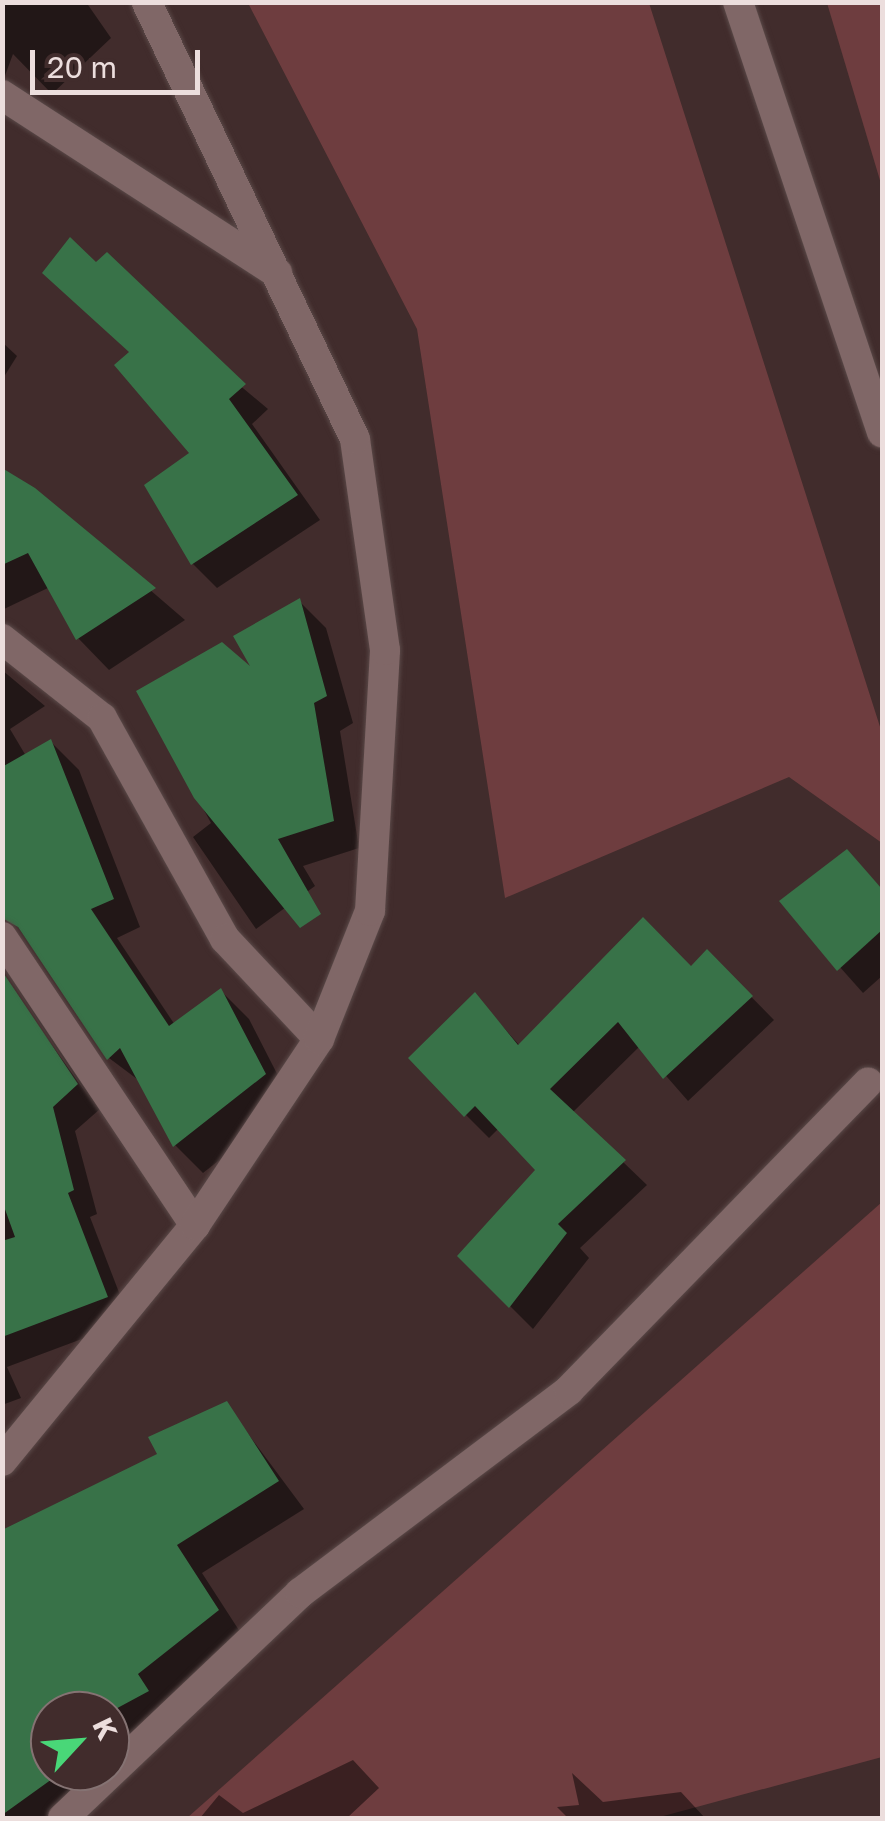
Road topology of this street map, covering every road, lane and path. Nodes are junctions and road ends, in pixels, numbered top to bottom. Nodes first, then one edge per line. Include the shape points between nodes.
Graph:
1 (147, 2) edge
2 (738, 2) edge
3 (2, 95) edge
4 (277, 273) junction
5 (882, 433) edge
6 (2, 639) edge
7 (2, 937) edge
8 (320, 1039) junction
9 (868, 1083) dead end
10 (195, 1225) junction
11 (2, 1461) edge
12 (63, 1818) edge

1 - 4 street
2 - 5 street
3 - 4 street
4 - 8 street via 355,440 385,650 370,911
6 - 8 street via 102,718 225,939
7 - 10 street
8 - 10 street
9 - 12 street via 569,1390 300,1593
10 - 11 street

